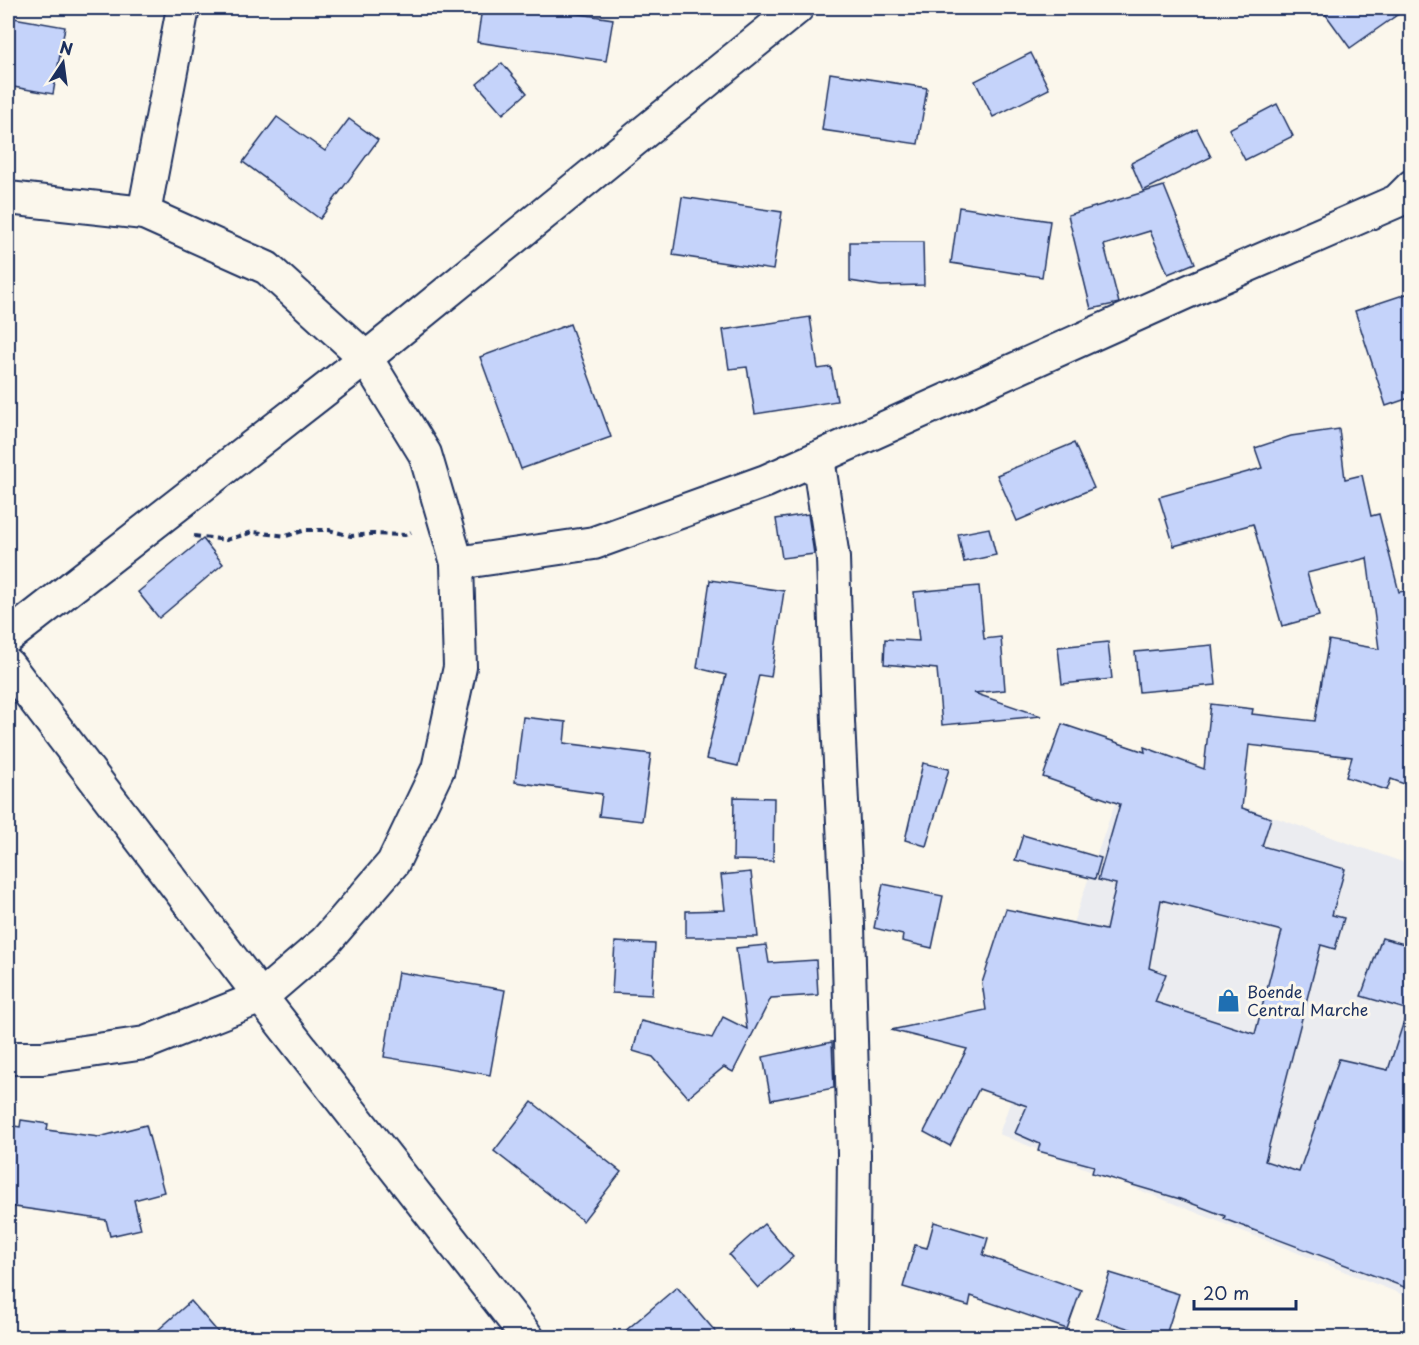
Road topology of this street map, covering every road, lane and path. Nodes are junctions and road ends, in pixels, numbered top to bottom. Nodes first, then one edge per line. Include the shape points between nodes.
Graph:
1 (183, 8) edge
2 (797, 8) edge
3 (1412, 186) edge
4 (8, 198) edge
5 (144, 213) junction
6 (366, 358) junction
7 (818, 458) junction
8 (163, 516) junction
9 (411, 532) dead end
10 (457, 563) junction
11 (8, 637) edge
12 (8, 665) edge
13 (261, 997) junction
14 (8, 1058) edge
15 (528, 1338) edge
16 (852, 1338) edge

1 - 5 street
2 - 6 street
3 - 7 street via 1397,201
4 - 5 street
5 - 6 street via 267,268
6 - 8 street
6 - 10 street via 425,454
7 - 10 street via 766,481 594,543
7 - 16 street via 833,558 848,925 854,1154
8 - 9 path via 192,536 226,540 253,532 286,536 306,530 329,530 351,536
8 - 11 street
10 - 13 street via 460,667 438,769 393,863 325,942
12 - 13 street
13 - 14 street via 145,1043 42,1058
13 - 15 street

